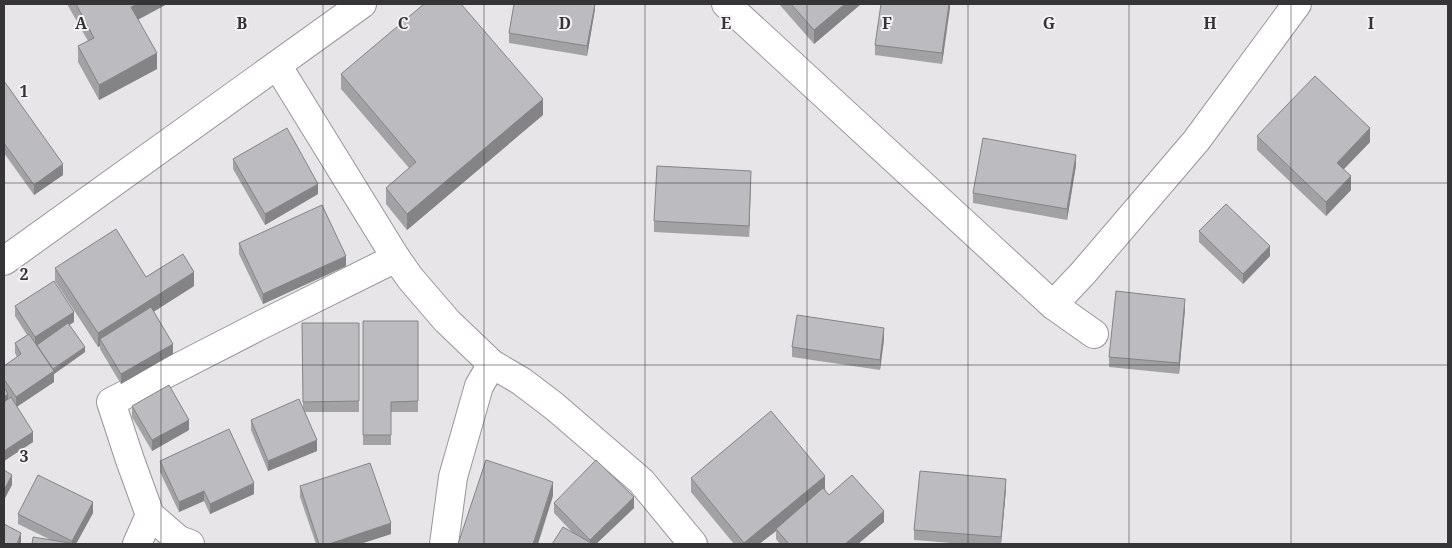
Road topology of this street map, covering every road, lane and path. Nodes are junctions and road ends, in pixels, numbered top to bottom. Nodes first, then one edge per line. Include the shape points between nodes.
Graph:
1 (362, 4) edge
2 (726, 4) edge
3 (1298, 4) edge
4 (277, 65) junction
5 (396, 258) junction
6 (4, 261) edge
7 (1053, 305) junction
8 (1094, 334) dead end
9 (492, 364) junction
10 (150, 515) junction
11 (137, 544) edge
12 (190, 544) edge
13 (444, 544) edge
14 (693, 544) edge

1 - 4 street
2 - 7 street
3 - 7 street via 1196,141
4 - 5 street
4 - 6 street
5 - 9 street via 446,321
5 - 10 street via 111,402
7 - 8 street
9 - 13 street via 479,386 453,477
9 - 14 street via 554,406 641,481
10 - 11 street
10 - 12 street via 179,540

